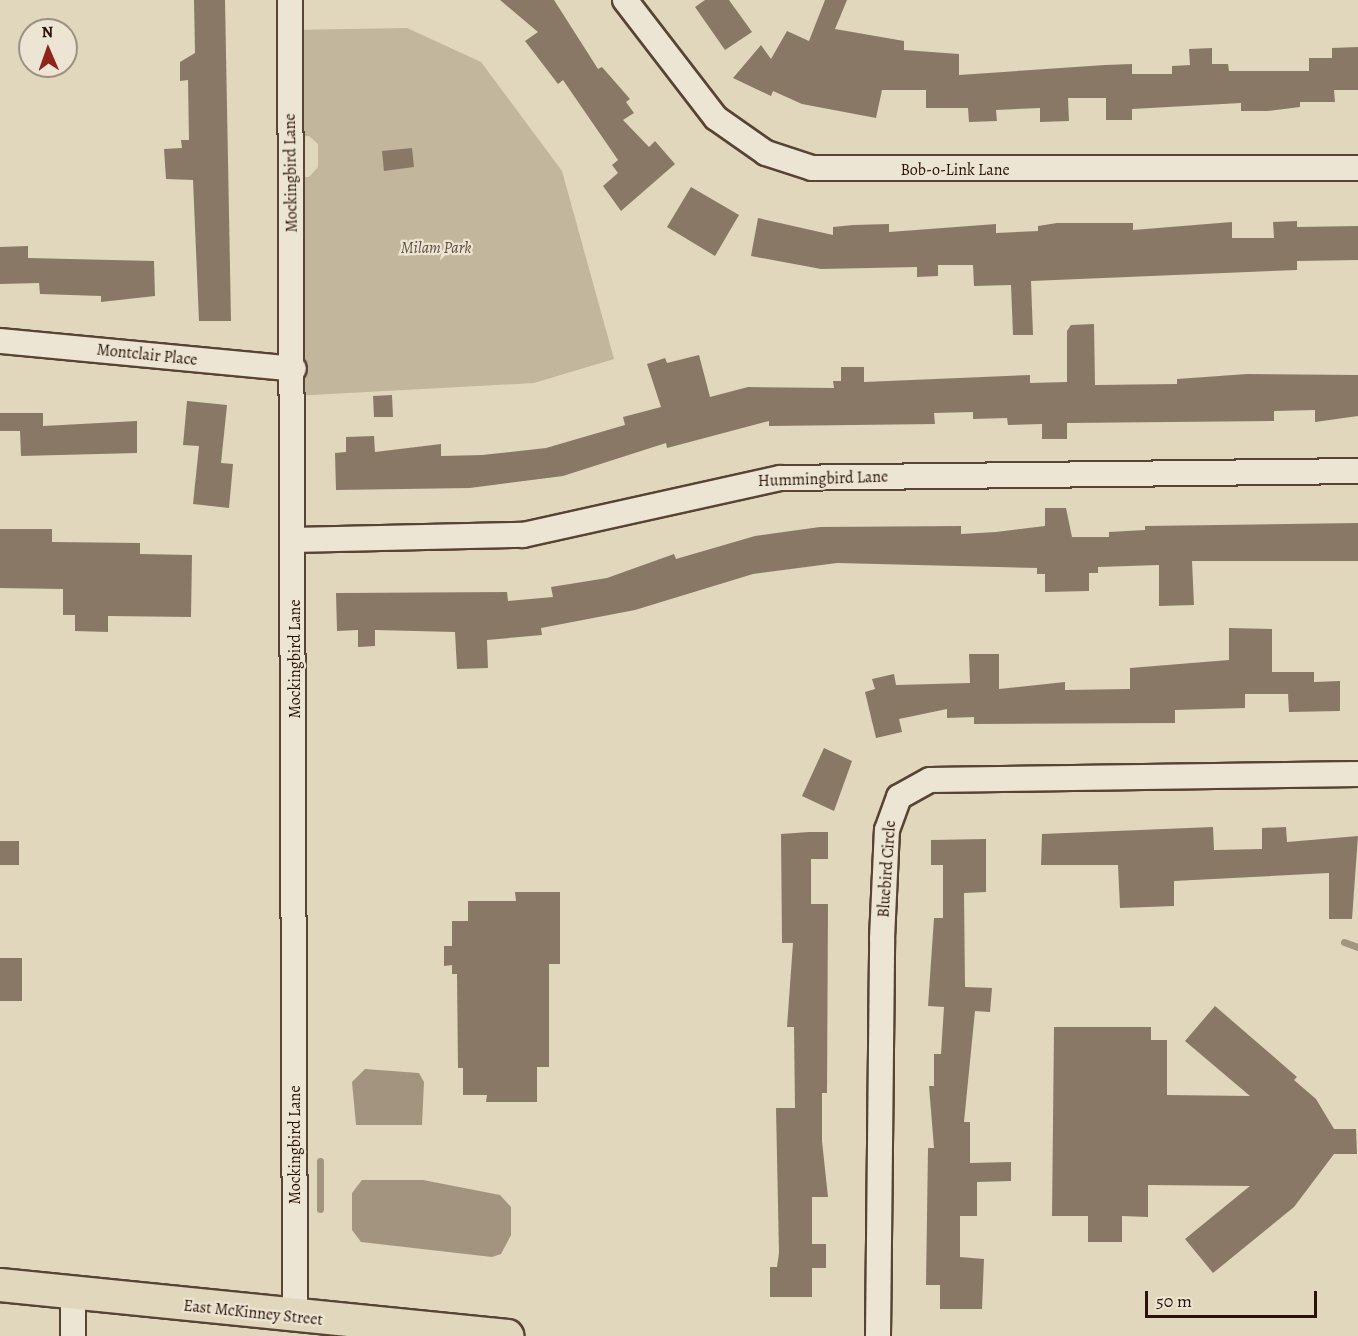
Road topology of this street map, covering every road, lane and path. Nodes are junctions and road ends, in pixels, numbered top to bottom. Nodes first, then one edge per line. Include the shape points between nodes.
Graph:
1 (290, 0) edge
2 (625, 0) edge
3 (1358, 168) edge
4 (0, 340) edge
5 (294, 369) junction
6 (1358, 471) edge
7 (294, 540) junction
8 (1358, 774) edge
9 (0, 1285) edge
10 (73, 1294) junction
11 (295, 1318) junction
12 (74, 1336) edge
13 (507, 1336) edge
14 (878, 1336) edge

1 - 5 street, Mockingbird Lane
2 - 3 street, Bob-o-Link Lane via 716,118 766,153 812,168
4 - 5 street, Montclair Place
5 - 7 street, Mockingbird Lane
6 - 7 street, Hummingbird Lane via 780,478 523,535
7 - 11 street, Mockingbird Lane
8 - 14 street, Bluebird Circle via 930,780 899,798 887,830 882,939
9 - 10 main road, East McKinney Street
10 - 11 main road, East McKinney Street
10 - 12 street
11 - 13 main road, East McKinney Street

